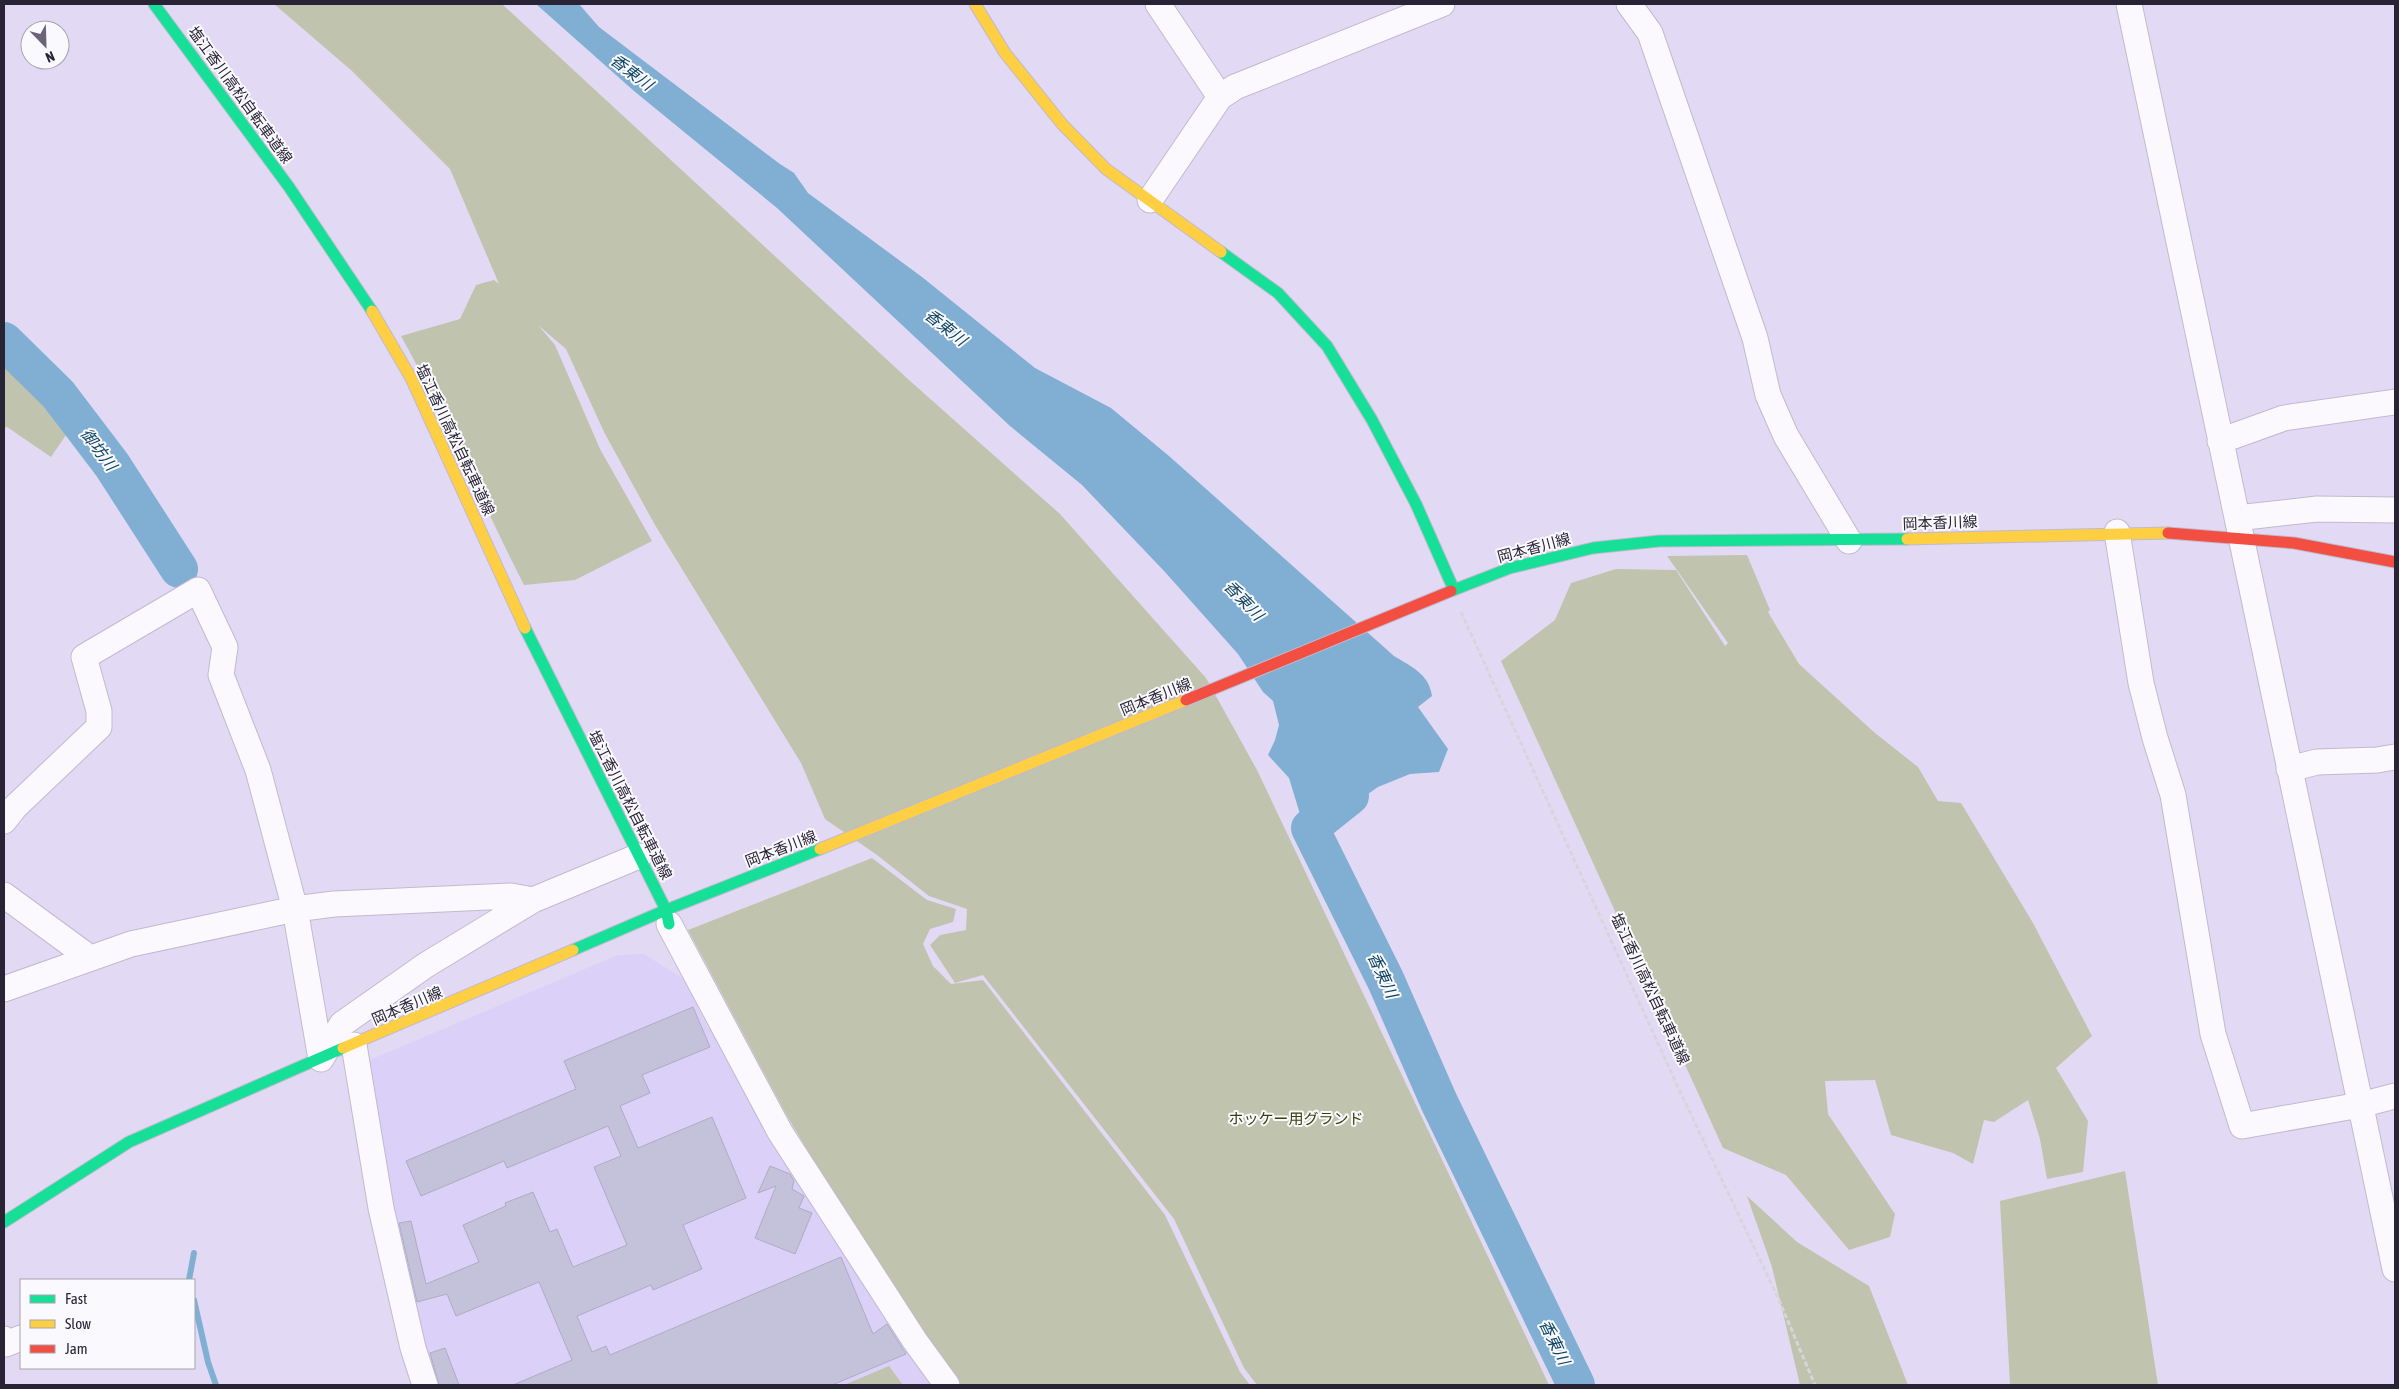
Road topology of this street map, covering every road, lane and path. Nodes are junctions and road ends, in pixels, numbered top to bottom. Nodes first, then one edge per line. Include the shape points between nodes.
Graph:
1 (154, 4) edge
2 (975, 4) edge
3 (1158, 4) edge
4 (1442, 4) edge
5 (1629, 4) edge
6 (2129, 4) edge
7 (1220, 97) junction
8 (1150, 200) junction
9 (2395, 402) edge
10 (2220, 441) junction
11 (2395, 510) edge
12 (2239, 528) junction
13 (2117, 532) junction
14 (1848, 541) junction
15 (2395, 562) edge
16 (1454, 590) junction
17 (1458, 606) dead end
18 (2395, 757) edge
19 (2289, 769) junction
20 (4, 821) edge
21 (639, 856) junction
22 (4, 895) edge
23 (533, 900) junction
24 (295, 909) junction
25 (668, 917) junction
26 (90, 958) junction
27 (4, 989) edge
28 (354, 1045) junction
29 (321, 1060) junction
30 (2395, 1096) edge
31 (2360, 1105) junction
32 (4, 1222) edge
33 (2395, 1269) edge
34 (20, 1338) edge
35 (4, 1339) edge
36 (425, 1385) edge
37 (947, 1385) edge
38 (1815, 1385) edge

1 - 21 main road, 塩江香川高松自転車道線 via 289,187 386,333 411,378 562,706
2 - 8 main road via 1005,53 1062,124 1106,168
3 - 7 street
4 - 7 street via 1235,87
5 - 14 street via 1650,33 1755,338 1768,395 1786,436
6 - 10 street
7 - 8 street
8 - 16 main road via 1278,293 1327,346 1372,420 1416,504
9 - 10 street via 2284,418
10 - 12 street
11 - 12 street via 2317,509
12 - 13 main road, 岡本香川線 via 2203,534
12 - 15 main road, 岡本香川線 via 2294,543
12 - 19 street
13 - 14 main road, 岡本香川線
13 - 31 street via 2141,683 2173,795 2213,1034 2242,1126
14 - 16 main road, 岡本香川線 via 1659,541 1593,548 1510,568
16 - 25 main road, 岡本香川線 via 871,829
17 - 38 path, 塩江香川高松自転車道線 via 1779,1300
18 - 19 street via 2317,762
19 - 31 street
20 - 24 street via 99,727 84,657 198,590 225,646 222,675 258,770
21 - 23 street
21 - 25 main road, 塩江香川高松自転車道線
22 - 26 street
23 - 24 street via 511,896 334,904
23 - 29 street via 426,965 342,1024
24 - 26 street via 131,944
24 - 29 street
25 - 28 main road, 岡本香川線
25 - 37 street via 780,1132
26 - 27 street
28 - 29 main road, 岡本香川線
28 - 36 street via 381,1208 413,1348
29 - 32 main road, 岡本香川線 via 129,1142
30 - 31 street
31 - 33 street
34 - 35 street via 6,1344

